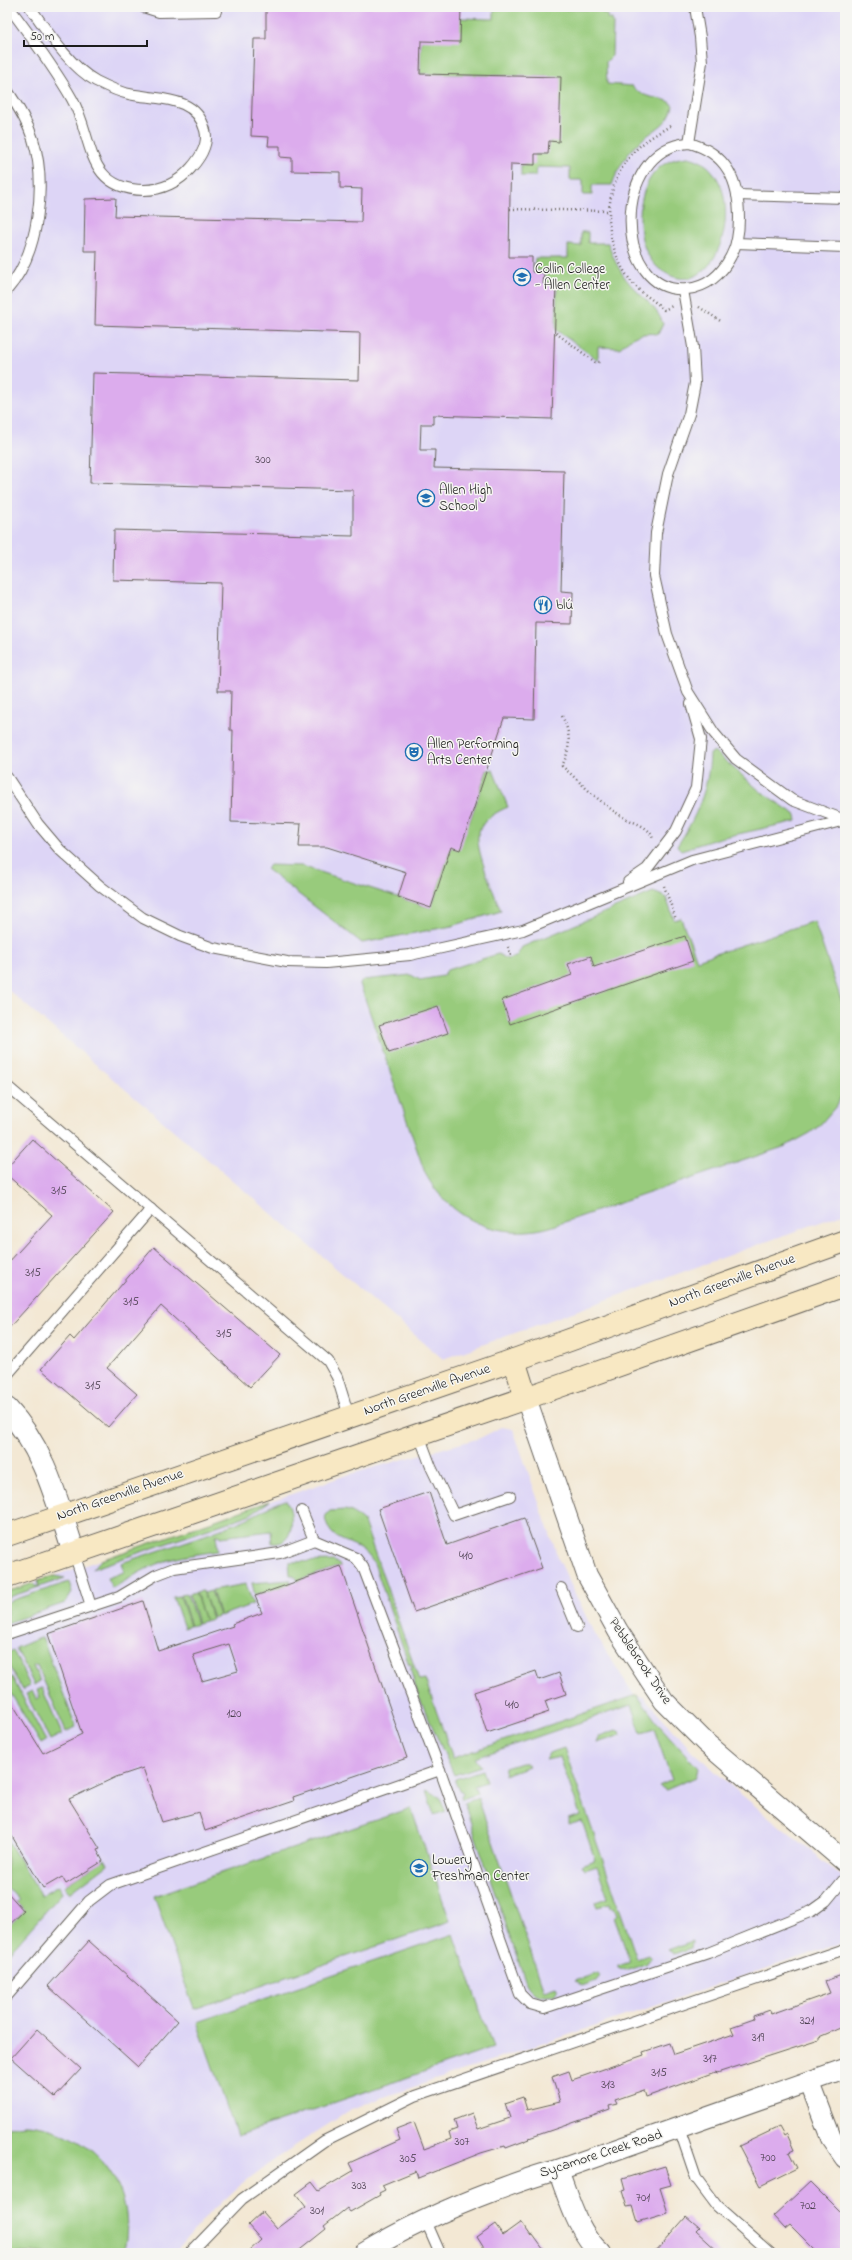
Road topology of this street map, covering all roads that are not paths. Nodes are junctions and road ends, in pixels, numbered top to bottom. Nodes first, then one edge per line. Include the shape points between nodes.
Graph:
1 (9, 7) edge
2 (30, 7) edge
3 (143, 7) edge
4 (695, 7) edge
5 (216, 12) dead end
6 (7, 90) edge
7 (689, 143) junction
8 (737, 195) junction
9 (845, 198) edge
10 (736, 243) junction
11 (845, 247) edge
12 (7, 290) edge
13 (683, 290) junction
14 (688, 692) junction
15 (7, 777) edge
16 (845, 820) edge
17 (604, 896) junction
18 (7, 1086) edge
19 (151, 1209) junction
20 (845, 1241) edge
21 (845, 1285) edge
22 (514, 1360) junction
23 (7, 1374) edge
24 (526, 1398) junction
25 (7, 1409) edge
26 (349, 1416) junction
27 (419, 1434) junction
28 (510, 1496) dead end
29 (302, 1511) dead end
30 (62, 1516) junction
31 (7, 1535) edge
32 (314, 1540) junction
33 (74, 1553) junction
34 (7, 1576) edge
35 (561, 1588) dead end
36 (90, 1606) junction
37 (577, 1627) dead end
38 (7, 1634) edge
39 (440, 1770) junction
40 (845, 1862) edge
41 (845, 1878) edge
42 (845, 1949) edge
43 (7, 1996) edge
44 (845, 2070) edge
45 (810, 2083) junction
46 (679, 2128) junction
47 (845, 2158) edge
48 (558, 2170) junction
49 (425, 2219) junction
50 (190, 2253) edge
51 (364, 2253) edge
52 (440, 2253) edge
53 (601, 2253) edge
54 (770, 2253) edge

1 - 2 lane via 74,101 92,158 106,177 121,186 150,190 169,185 185,175 199,158 206,141 206,132 198,114 180,102 129,94 95,81 74,65
3 - 5 lane via 159,12
4 - 7 lane via 702,62
6 - 12 lane via 23,115 34,140 38,200 29,252 22,269
7 - 8 lane via 705,148 719,158 730,172
7 - 13 lane via 672,145 646,166 639,178 630,213 633,244 643,266 665,286
8 - 9 lane
8 - 10 lane via 739,222
10 - 11 lane
10 - 13 lane via 728,263 712,280 694,289
13 - 14 lane via 693,347 695,383 689,414 668,474 661,503 656,533 654,576 667,634
14 - 16 lane via 714,733 736,759 792,800
14 - 17 lane via 700,739 696,788 676,831 647,869
15 - 17 lane via 38,824 60,850 100,886 143,918 207,946 257,958 326,963 410,955 523,930
16 - 17 lane via 692,860
18 - 19 lane
19 - 23 lane
19 - 26 lane via 328,1361 338,1377
20 - 22 main road, North Greenville Avenue
21 - 24 main road
22 - 24 main road
22 - 26 main road, North Greenville Avenue
24 - 27 main road
24 - 40 street, Pebblebrook Drive via 587,1575 618,1631 664,1701 706,1743
25 - 30 street via 29,1435 40,1456
26 - 30 main road, North Greenville Avenue
27 - 28 lane via 431,1467 454,1515
27 - 33 main road
29 - 32 lane
30 - 31 main road, North Greenville Avenue
30 - 33 street
32 - 36 lane via 280,1553 174,1568 156,1575 119,1597
32 - 39 lane via 356,1558 363,1567
33 - 34 main road
33 - 36 lane
35 - 37 lane
36 - 38 lane
39 - 41 lane via 520,1994 530,2004 544,2008 708,1953 812,1911 826,1901
39 - 43 lane via 110,1885 89,1901
42 - 50 lane via 415,2096 324,2141 242,2199
44 - 45 street, Sycamore Creek Road
45 - 46 street, Sycamore Creek Road
45 - 47 street via 831,2138
46 - 48 street, Sycamore Creek Road
46 - 54 lane via 696,2178 717,2206
48 - 49 street, Sycamore Creek Road via 526,2179
48 - 53 street via 578,2222 592,2246
49 - 51 street, Sycamore Creek Road
49 - 52 lane

